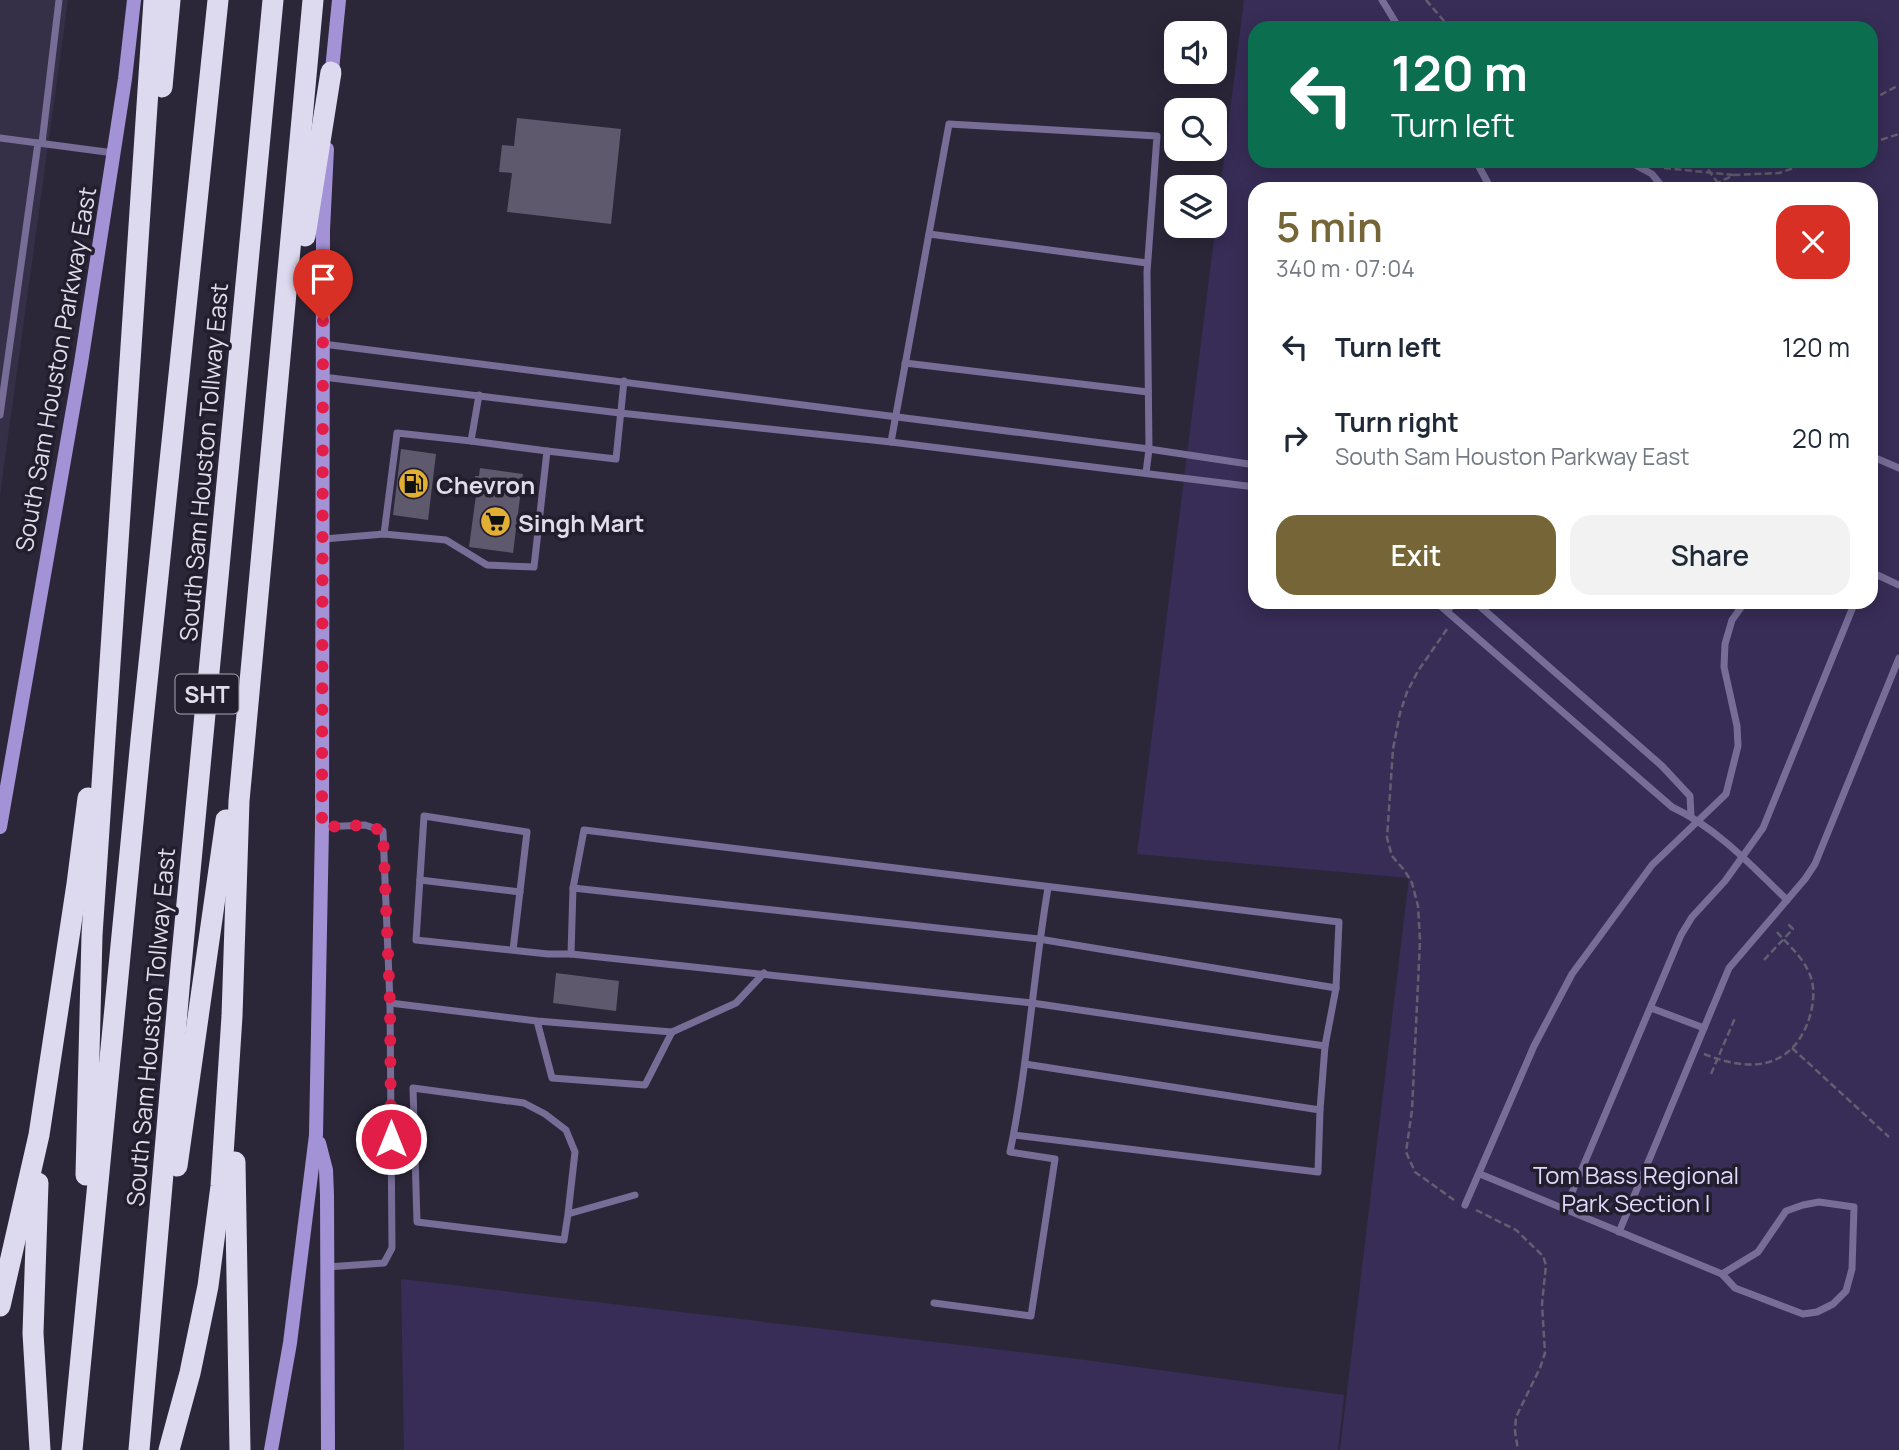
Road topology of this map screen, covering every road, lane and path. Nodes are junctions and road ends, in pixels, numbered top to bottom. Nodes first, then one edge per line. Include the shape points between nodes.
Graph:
1 (59, 0) edge
2 (134, 0) edge
3 (154, 0) edge
4 (170, 0) edge
5 (218, 0) edge
6 (273, 0) edge
7 (313, 0) edge
8 (340, 0) edge
9 (1382, 0) edge
10 (1426, 0) edge
11 (1395, 21) edge
12 (1444, 21) edge
13 (331, 72) junction
14 (1899, 85) edge
15 (1878, 96) edge
16 (1899, 134) edge
17 (0, 138) edge
18 (1878, 141) edge
19 (40, 143) junction
20 (114, 153) junction
21 (1641, 168) edge
22 (1708, 168) edge
23 (1794, 168) edge
24 (1712, 173) junction
25 (1651, 174) junction
26 (1734, 175) junction
27 (1658, 182) edge
28 (1717, 182) edge
29 (1720, 182) edge
30 (929, 234) junction
31 (1147, 263) junction
32 (323, 344) junction
33 (905, 363) junction
34 (322, 377) junction
35 (624, 381) junction
36 (1148, 392) junction
37 (479, 395) junction
38 (620, 413) junction
39 (0, 415) edge
40 (895, 416) junction
41 (471, 441) junction
42 (891, 442) junction
43 (1149, 449) junction
44 (547, 452) junction
45 (1878, 459) edge
46 (1248, 464) edge
47 (1899, 468) edge
48 (1146, 472) junction
49 (1248, 486) edge
50 (384, 534) junction
51 (324, 540) junction
52 (1878, 575) edge
53 (1899, 584) edge
54 (1445, 609) edge
55 (1483, 609) edge
56 (1740, 609) edge
57 (1853, 609) edge
58 (1447, 611) joint
59 (1455, 619) junction
60 (1899, 658) edge
61 (5, 758) edge
62 (1694, 818) junction
63 (0, 827) edge
64 (322, 827) junction
65 (1743, 856) junction
66 (420, 880) junction
67 (573, 888) junction
68 (1048, 888) junction
69 (520, 892) junction
70 (1787, 900) junction
71 (1776, 912) junction
72 (1768, 922) junction
73 (1039, 939) junction
74 (1783, 939) junction
75 (513, 950) junction
76 (571, 954) junction
77 (1764, 960) dead end
78 (764, 974) junction
79 (1336, 988) junction
80 (390, 1003) junction
81 (1032, 1003) junction
82 (1651, 1008) junction
83 (232, 1016) junction
84 (1735, 1018) dead end
85 (537, 1021) junction
86 (1704, 1028) junction
87 (672, 1032) junction
88 (1325, 1046) junction
89 (1792, 1048) junction
90 (1695, 1050) junction
91 (1718, 1059) junction
92 (1025, 1064) junction
93 (1711, 1074) dead end
94 (1320, 1110) junction
95 (39, 1135) junction
96 (316, 1135) junction
97 (1014, 1135) junction
98 (1889, 1137) dead end
99 (1479, 1174) junction
100 (635, 1195) dead end
101 (1465, 1205) junction
102 (1565, 1209) junction
103 (568, 1214) junction
104 (1619, 1232) junction
105 (326, 1267) junction
106 (1722, 1274) junction
107 (934, 1303) dead end
108 (0, 1306) edge
109 (81, 1355) junction
110 (145, 1389) junction
111 (40, 1450) edge
112 (72, 1450) edge
113 (139, 1450) edge
114 (169, 1450) edge
115 (240, 1450) edge
116 (271, 1450) edge
117 (328, 1450) edge
118 (1518, 1450) edge

1 - 19 lane
2 - 20 main road, South Sam Houston Parkway East
3 - 109 highway via 92,935
4 - 95 highway via 124,489 77,884
5 - 109 highway, South Sam Houston Tollway East / SHT
6 - 110 highway, South Sam Houston Tollway East / SHT
7 - 83 highway via 239,801
8 - 13 main road
9 - 11 lane
10 - 12 path
13 - 32 main road
13 - 110 highway
14 - 15 path
16 - 18 path
17 - 19 lane
19 - 20 lane
19 - 39 lane
20 - 61 main road, South Sam Houston Parkway East via 81,363
21 - 25 lane
22 - 24 path
23 - 26 path
24 - 25 path via 1662,168
24 - 26 path
24 - 28 path
25 - 27 lane
26 - 29 path
30 - 31 lane
30 - 31 lane via 949,124 1157,136
30 - 33 lane
31 - 36 lane
32 - 34 main road
32 - 35 lane
33 - 36 lane
33 - 40 lane
34 - 37 lane
34 - 51 main road
35 - 38 lane
35 - 40 lane
36 - 43 lane
37 - 38 lane
37 - 41 lane
38 - 42 lane
38 - 44 lane via 616,459
40 - 42 lane
40 - 43 lane
41 - 44 lane
41 - 50 lane via 397,433
42 - 48 lane
43 - 46 lane
43 - 48 lane
44 - 50 lane via 534,567 487,565 446,540
45 - 47 lane
48 - 49 lane
50 - 51 lane
51 - 64 main road
52 - 53 lane
54 - 58 lane
55 - 62 lane via 1662,765 1690,796
56 - 62 lane via 1732,620 1724,655 1738,746 1726,794
57 - 65 lane via 1763,828
58 - 59 lane
59 - 62 lane via 1672,807
59 - 101 path via 1418,671 1400,713 1387,838 1392,856 1412,883 1418,906 1412,1110 1406,1152 1415,1172
60 - 70 lane via 1815,864
61 - 63 main road, South Sam Houston Parkway East
62 - 65 lane
62 - 99 lane via 1652,865 1572,974 1534,1046
64 - 80 lane via 365,825 383,831
64 - 96 main road
65 - 70 lane
65 - 82 lane via 1681,935
66 - 69 lane
66 - 69 lane via 424,816 527,832
66 - 75 lane via 416,940
67 - 68 lane via 584,830
67 - 73 lane
67 - 76 lane
68 - 73 lane
68 - 79 lane via 1339,922
69 - 75 lane
70 - 71 lane
71 - 72 lane
71 - 74 path via 1793,929
72 - 74 path
72 - 86 lane via 1729,968
73 - 79 lane
73 - 81 lane
74 - 77 path
74 - 89 path via 1805,964 1813,996 1805,1028
75 - 76 lane
76 - 78 lane
78 - 81 lane
78 - 87 lane via 736,1003
79 - 88 lane
80 - 85 lane
80 - 105 lane via 392,1248 384,1263
81 - 88 lane
81 - 92 lane
82 - 86 lane
82 - 102 lane
83 - 114 highway via 221,1186 208,1286
83 - 115 highway
84 - 91 path
85 - 87 lane
85 - 87 lane via 552,1078 645,1085
86 - 90 lane
88 - 94 lane
89 - 91 path via 1772,1062 1757,1065
89 - 98 path
90 - 91 path
90 - 104 lane
91 - 93 path
92 - 94 lane
92 - 97 lane
94 - 97 lane via 1318,1172
95 - 108 highway
95 - 111 highway via 33,1334
96 - 105 main road via 326,1170
96 - 116 main road via 290,1343
97 - 107 lane via 1010,1152 1055,1158 1031,1316
99 - 101 lane
99 - 102 lane
100 - 103 lane
101 - 118 path via 1516,1230 1543,1256 1546,1265 1542,1304 1545,1353 1517,1417
102 - 104 lane
103 - 103 lane via 564,1240 417,1222 413,1088 524,1103 566,1130 575,1152
104 - 106 lane
105 - 117 main road
106 - 106 lane via 1758,1252 1786,1211 1819,1202 1854,1207 1852,1269 1846,1291 1833,1304 1803,1314 1735,1287
109 - 112 highway, SHT
110 - 113 highway, SHT

